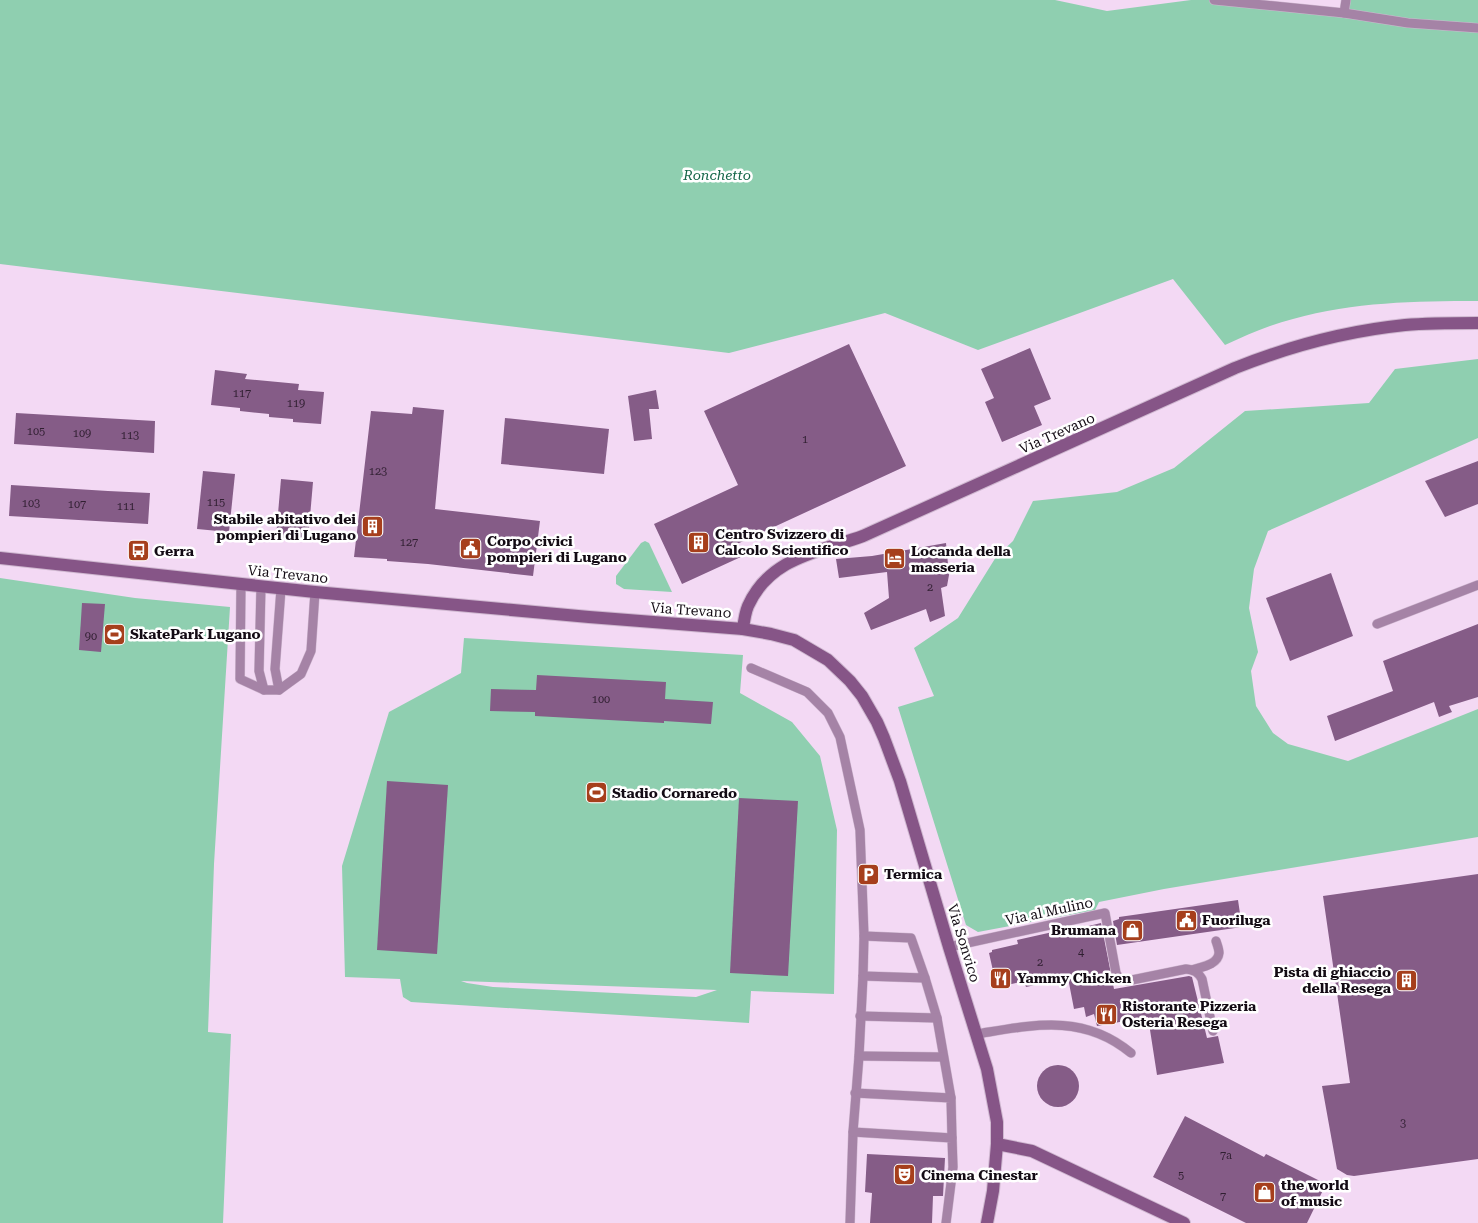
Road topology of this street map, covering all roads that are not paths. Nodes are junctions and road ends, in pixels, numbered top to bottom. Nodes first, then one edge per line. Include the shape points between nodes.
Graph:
1 (1214, 0) edge
2 (1346, 0) edge
3 (1344, 13) junction
4 (1478, 28) edge
5 (1478, 323) edge
6 (0, 558) edge
7 (241, 584) junction
8 (1478, 585) edge
9 (261, 586) junction
10 (280, 589) junction
11 (315, 592) junction
12 (1377, 624) dead end
13 (743, 629) junction
14 (751, 668) dead end
15 (264, 690) junction
16 (279, 690) junction
17 (864, 936) junction
18 (1216, 940) dead end
19 (949, 947) junction
20 (1192, 970) junction
21 (863, 976) junction
22 (925, 978) junction
23 (860, 1016) junction
24 (937, 1018) junction
25 (1213, 1031) dead end
26 (977, 1034) junction
27 (1131, 1053) dead end
28 (859, 1056) junction
29 (943, 1057) junction
30 (855, 1093) junction
31 (951, 1098) junction
32 (853, 1132) junction
33 (952, 1138) junction
34 (997, 1144) junction
35 (850, 1223) edge
36 (946, 1223) edge
37 (987, 1223) edge
38 (1184, 1223) edge

1 - 3 lane
2 - 3 lane
3 - 4 lane via 1408,23
5 - 13 main road, Via Trevano via 1406,326 1346,334 1285,350 1235,368 863,536 783,565 757,591 748,607
6 - 7 main road, Via Trevano
7 - 9 main road, Via Trevano
7 - 15 lane via 240,679
8 - 12 lane
9 - 10 main road, Via Trevano
9 - 15 lane via 258,671
10 - 11 main road, Via Trevano
10 - 16 lane via 275,669
11 - 13 main road, Via Trevano
11 - 16 lane via 311,651 300,674
13 - 19 main road, Via Sonvico via 794,640 839,670 862,696 877,722 900,781
14 - 17 lane via 806,692 828,713 840,737 860,830
15 - 16 lane
17 - 21 lane
17 - 22 lane via 911,938
18 - 20 lane, Via al Mulino via 1217,958 1212,964
19 - 20 lane, Via al Mulino via 1105,913 1119,978 1127,981
19 - 26 main road, Via Sonvico
20 - 25 lane via 1198,972 1202,979
21 - 22 lane
21 - 23 lane
22 - 24 lane
23 - 24 lane
23 - 28 lane
24 - 29 lane
26 - 27 lane via 1040,1024 1071,1025 1097,1031
26 - 34 main road, Via Sonvico via 994,1102
28 - 29 lane
28 - 30 lane
29 - 31 lane
30 - 31 lane
30 - 32 lane
31 - 33 lane
32 - 33 lane
32 - 35 lane
33 - 36 lane
34 - 37 main road, Via Sonvico
34 - 38 main road via 1032,1151

